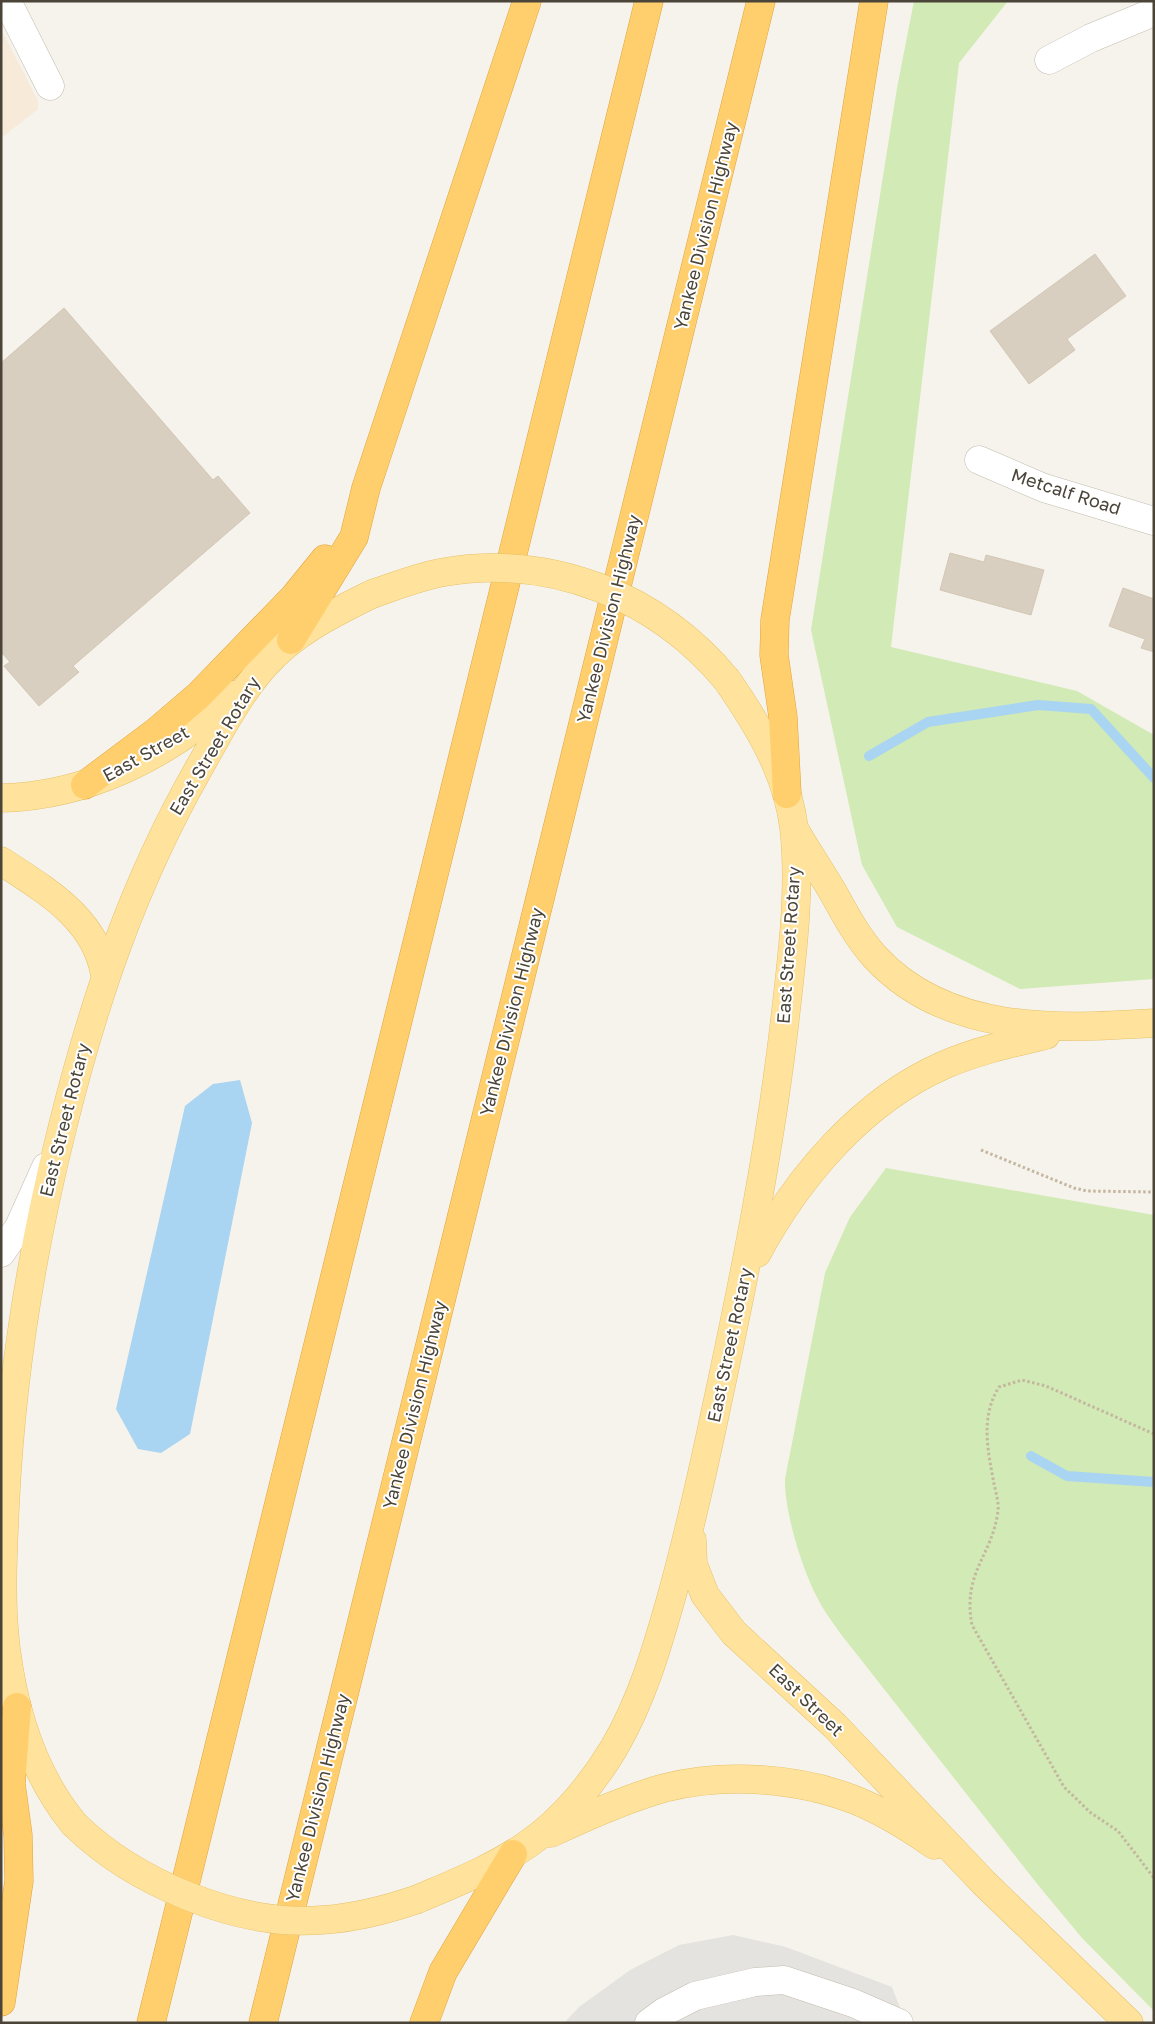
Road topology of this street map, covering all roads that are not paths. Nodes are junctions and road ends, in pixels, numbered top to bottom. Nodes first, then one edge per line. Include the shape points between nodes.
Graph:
1 (7, 1) edge
2 (527, 1) edge
3 (649, 1) edge
4 (761, 1) edge
5 (874, 1) edge
6 (1154, 12) edge
7 (1049, 60) dead end
8 (50, 86) dead end
9 (979, 460) dead end
10 (366, 488) junction
11 (1154, 521) edge
12 (291, 640) junction
13 (268, 661) junction
14 (85, 785) junction
15 (787, 794) junction
16 (1, 798) edge
17 (794, 829) junction
18 (1, 861) edge
19 (105, 976) junction
20 (1154, 1023) edge
21 (1077, 1028) junction
22 (64, 1121) junction
23 (1, 1253) edge
24 (745, 1275) junction
25 (699, 1489) junction
26 (5, 1661) edge
27 (17, 1707) junction
28 (522, 1848) junction
29 (984, 1883) junction
30 (1, 2002) edge
31 (888, 2021) edge
32 (151, 2023) edge
33 (263, 2023) edge
34 (424, 2023) edge
35 (649, 2023) edge
36 (1129, 2023) edge

1 - 8 street
2 - 10 highway
3 - 32 highway
4 - 33 highway, Yankee Division Highway
5 - 15 highway via 775,620 774,655 783,717
6 - 7 street via 1091,38
9 - 11 street, Metcalf Road via 1044,488
10 - 12 highway via 354,537
10 - 14 highway via 326,558 294,597 186,707
12 - 13 main road, East Street Rotary
12 - 15 main road, East Street Rotary, bridge via 321,620 372,594 445,572 510,567 578,579 621,596 662,619 695,645 727,680 754,719 776,760
13 - 14 main road, East Street via 224,704 188,732 131,767
13 - 19 main road, East Street Rotary via 222,727 181,800 141,883
14 - 16 main road, East Street via 38,796
15 - 17 main road, East Street Rotary
17 - 21 main road via 855,932 875,957 900,979 934,1000 983,1018 1019,1025
17 - 24 main road, East Street Rotary via 796,880 790,967 772,1116
18 - 19 main road via 43,889 82,924 97,945
19 - 22 main road, East Street Rotary via 82,1048
20 - 21 main road
21 - 24 main road via 1006,1044 944,1065 883,1102 852,1128 807,1175 777,1215
22 - 23 street via 41,1181 19,1227
22 - 26 main road, East Street Rotary via 27,1288 12,1402 3,1555
24 - 25 main road, East Street Rotary
25 - 28 main road, East Street Rotary via 654,1660 631,1716 590,1783 563,1813
25 - 29 main road, East Street via 693,1531 693,1564 713,1609 734,1633 835,1726
26 - 27 main road, East Street Rotary
27 - 28 main road, East Street Rotary, bridge via 36,1764 53,1796 74,1824 115,1858 149,1879 186,1896 243,1913 300,1921 383,1911 469,1878
27 - 30 highway via 11,1784 18,1835 19,1881
28 - 29 main road, East Street via 599,1810 664,1788 703,1782 765,1780 822,1789 856,1800 914,1831
28 - 34 highway via 444,1972
29 - 36 main road, East Street
31 - 35 street via 853,2003 784,1980 756,1982 695,1996

